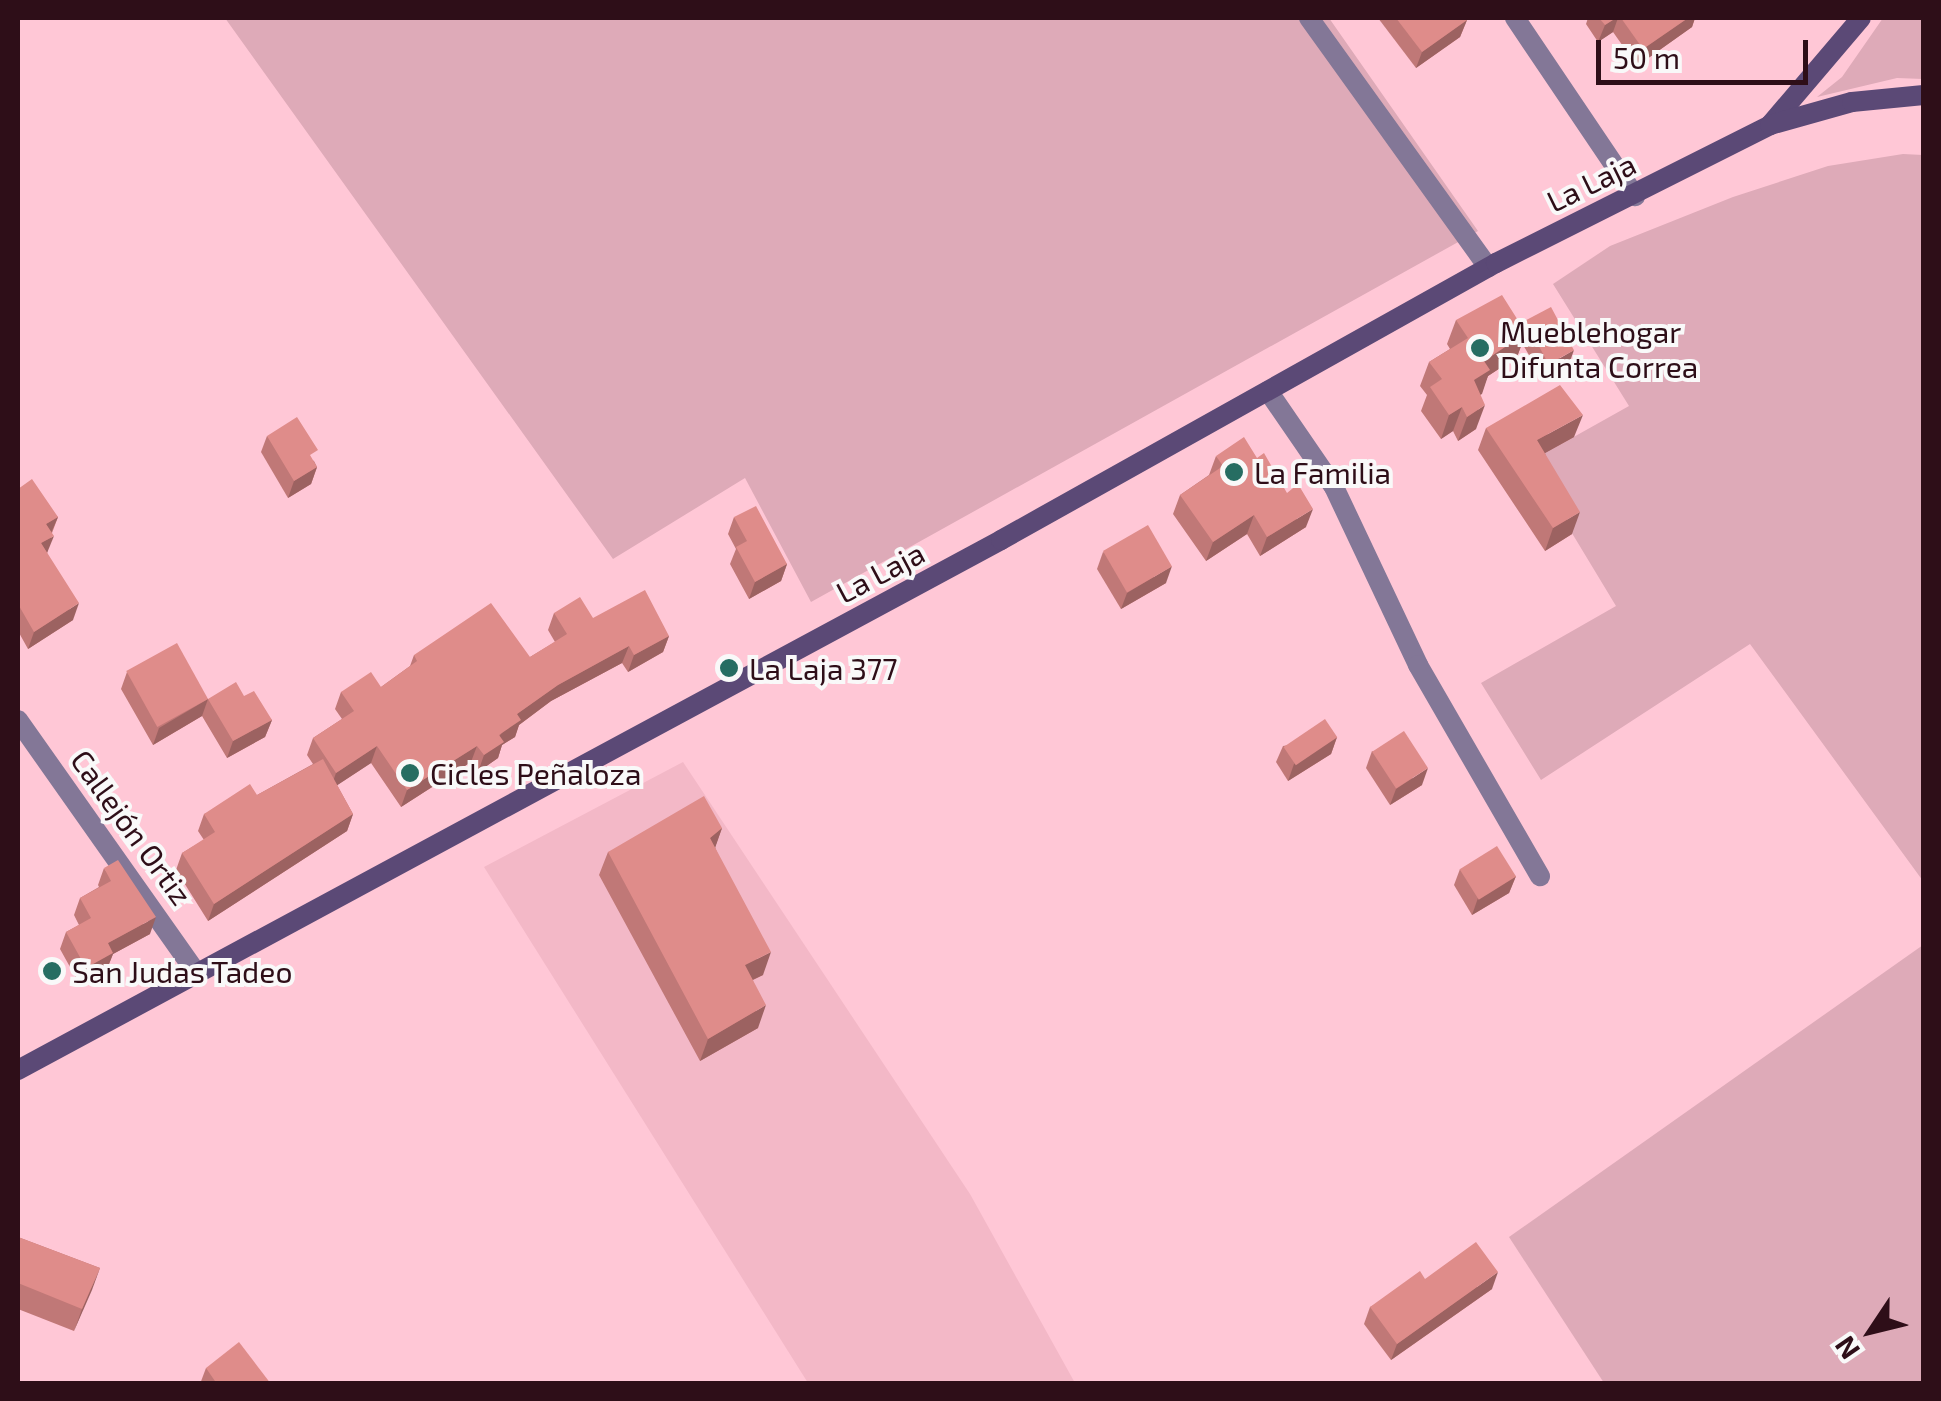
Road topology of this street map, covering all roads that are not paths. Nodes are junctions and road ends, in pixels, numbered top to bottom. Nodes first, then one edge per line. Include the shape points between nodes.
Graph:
1 (1309, 18) edge
2 (1515, 18) edge
3 (1861, 18) edge
4 (1924, 95) edge
5 (1770, 125) junction
6 (1636, 196) junction
7 (1488, 268) junction
8 (1268, 392) junction
9 (18, 720) edge
10 (1540, 876) dead end
11 (195, 971) junction
12 (18, 1070) edge

1 - 7 street
2 - 6 street
3 - 5 main road, La Laja
4 - 5 main road, La Laja via 1852,102
5 - 6 main road, La Laja
6 - 7 main road, La Laja
7 - 8 main road, La Laja
8 - 10 street via 1334,488 1418,664
8 - 11 main road, La Laja
9 - 11 street, Callejón Ortiz
11 - 12 main road, La Laja

